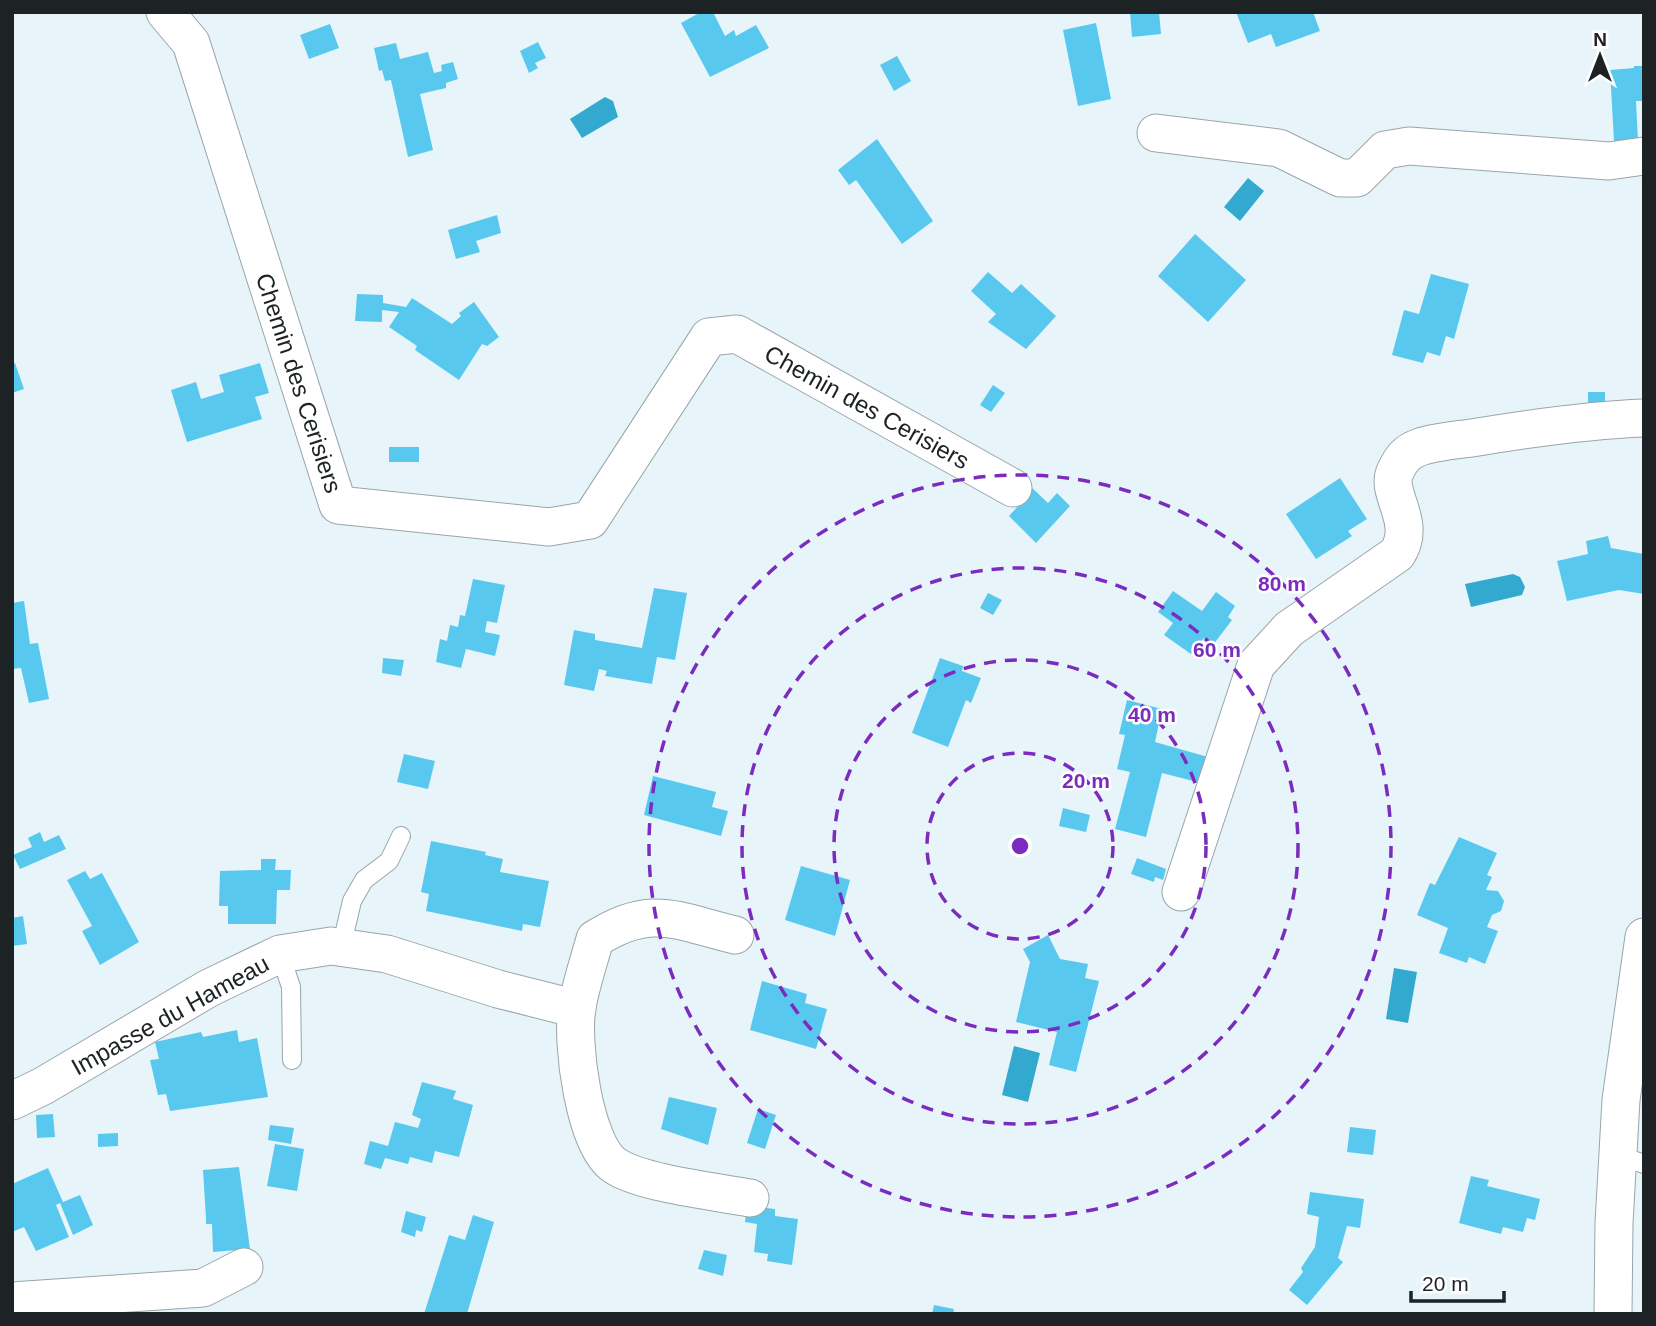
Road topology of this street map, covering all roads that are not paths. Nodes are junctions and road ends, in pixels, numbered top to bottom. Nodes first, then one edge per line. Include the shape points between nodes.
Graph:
1 (165, 12) edge
2 (1156, 133) dead end
3 (1644, 156) edge
4 (1644, 418) edge
5 (1013, 488) dead end
6 (401, 836) dead end
7 (1181, 892) dead end
8 (735, 935) dead end
9 (1644, 937) edge
10 (341, 948) junction
11 (280, 954) junction
12 (577, 1009) junction
13 (292, 1060) dead end
14 (12, 1101) edge
15 (1631, 1160) edge
16 (750, 1198) dead end
17 (244, 1267) dead end
18 (12, 1301) edge
19 (1613, 1314) edge

1 - 5 street, Chemin des Cerisiers via 191,43 338,505 549,527 590,520 709,337 737,334
2 - 3 street via 1279,148 1340,178 1357,178 1385,150 1409,146 1609,161
4 - 7 street via 1526,429 1420,447 1403,456 1393,477 1406,531 1403,545 1397,554 1289,629 1256,666
6 - 10 lane via 389,861 364,880 352,901
8 - 12 street via 654,915 620,923 595,939
9 - 15 street via 1621,1100
10 - 11 street, Impasse du Hameau
10 - 12 street, Impasse du Hameau via 387,954
11 - 13 lane via 291,987
11 - 14 street, Impasse du Hameau via 209,988
12 - 16 street via 576,1058 601,1153 615,1167 660,1181
15 - 19 street
17 - 18 street via 203,1288

